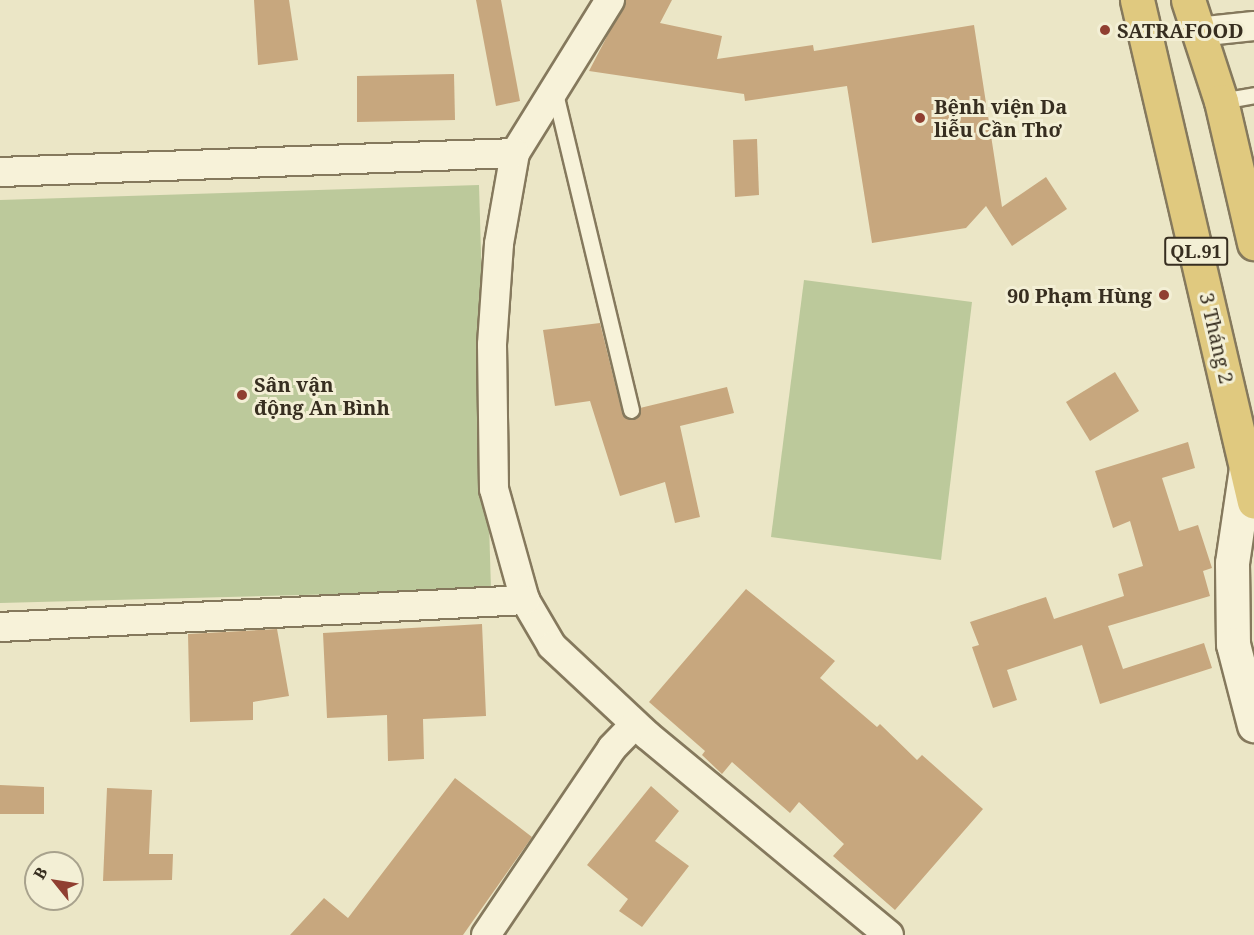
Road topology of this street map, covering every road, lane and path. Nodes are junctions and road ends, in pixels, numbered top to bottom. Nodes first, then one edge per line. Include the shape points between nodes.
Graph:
1 (610, 0) edge
2 (1137, 0) edge
3 (1188, 0) edge
4 (1254, 26) edge
5 (1197, 32) junction
6 (554, 89) junction
7 (1254, 95) edge
8 (1221, 101) junction
9 (515, 153) junction
10 (0, 172) edge
11 (1249, 199) edge
12 (1254, 243) edge
13 (631, 410) dead end
14 (1246, 468) junction
15 (1254, 502) edge
16 (525, 600) junction
17 (0, 627) edge
18 (635, 724) junction
19 (1254, 725) edge
20 (486, 935) edge
21 (889, 935) edge

1 - 6 street
2 - 14 highway, 3 Tháng 2 / QL.91
3 - 5 highway, QL.91
4 - 5 street
5 - 8 highway, QL.91
6 - 9 street
6 - 13 lane
7 - 8 lane
8 - 11 highway, QL.91
9 - 10 street
9 - 16 street via 499,244 492,345 494,489
11 - 12 highway, QL.91
14 - 15 highway, 3 Tháng 2 / QL.91
14 - 19 main road via 1232,563 1233,644
16 - 17 street
16 - 18 street via 552,646
18 - 20 street via 612,748
18 - 21 street

